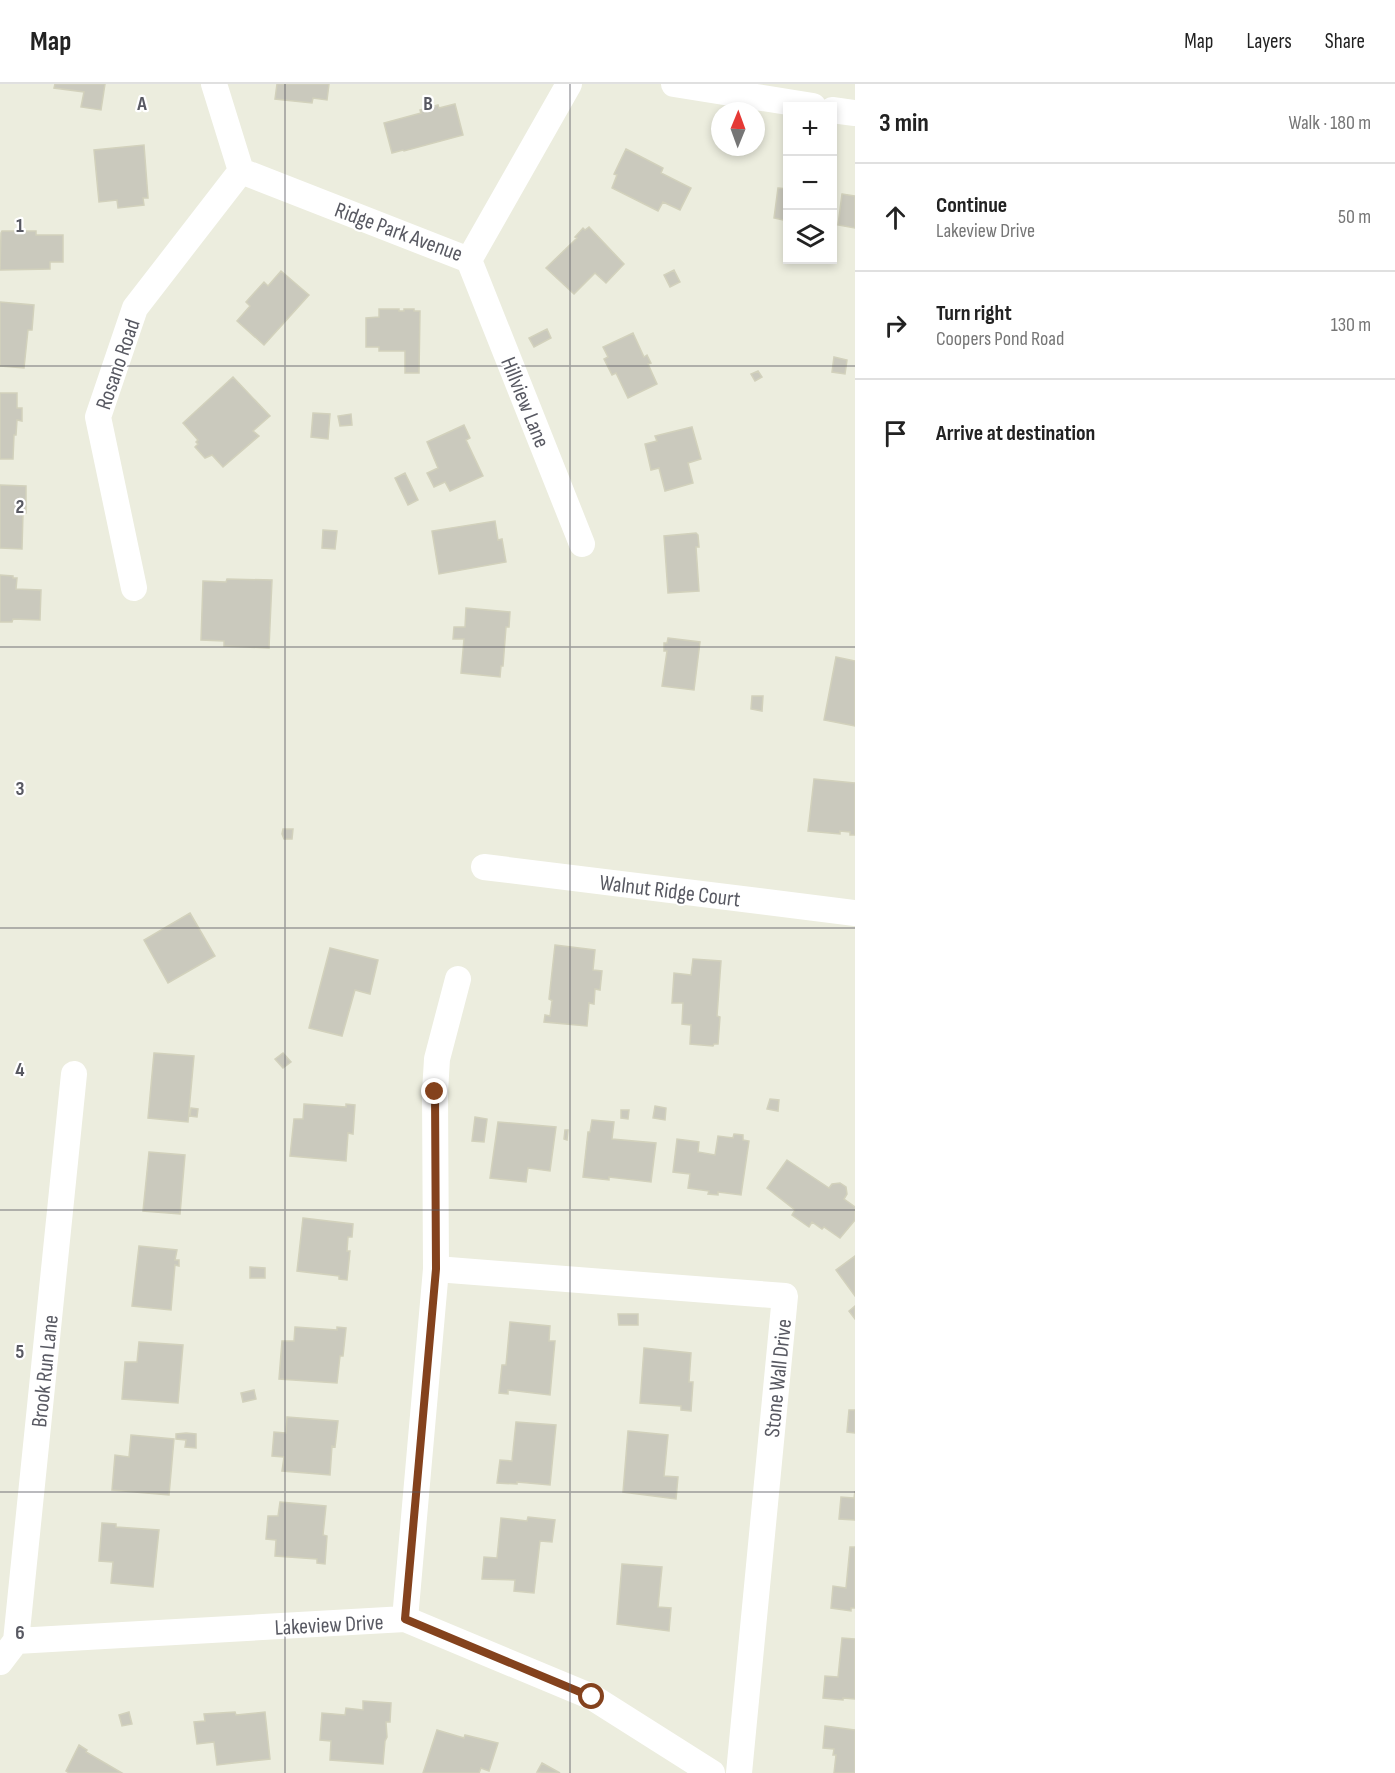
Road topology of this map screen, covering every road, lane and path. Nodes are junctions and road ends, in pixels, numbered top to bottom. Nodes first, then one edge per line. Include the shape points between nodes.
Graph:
1 (214, 84) edge
2 (569, 84) edge
3 (674, 84) edge
4 (788, 102) edge
5 (837, 111) edge
6 (855, 113) edge
7 (241, 171) junction
8 (469, 260) junction
9 (582, 544) dead end
10 (134, 588) dead end
11 (484, 867) dead end
12 (855, 913) edge
13 (458, 979) dead end
14 (74, 1074) dead end
15 (436, 1269) junction
16 (405, 1619) junction
17 (16, 1641) junction
18 (0, 1662) edge
19 (712, 1773) edge
20 (739, 1773) edge

1 - 7 street
2 - 8 street, Ridge Park Avenue
3 - 4 street
5 - 6 street
7 - 8 street, Ridge Park Avenue
7 - 10 street, Rosano Road via 135,308 98,417
8 - 9 street, Hillview Lane
11 - 12 street, Walnut Ridge Court
13 - 15 street via 437,1059
14 - 17 street, Brook Run Lane
15 - 16 street
15 - 20 street, Stone Wall Drive via 785,1296
16 - 17 street, Lakeview Drive
16 - 19 street, Lakeview Drive via 592,1697
17 - 18 street

